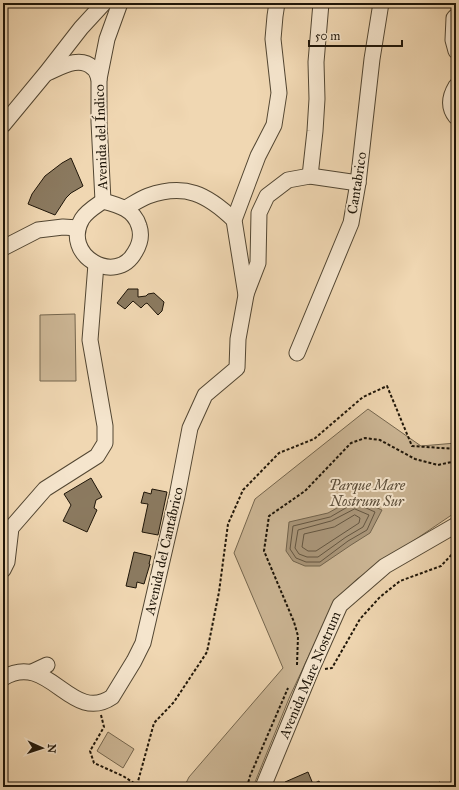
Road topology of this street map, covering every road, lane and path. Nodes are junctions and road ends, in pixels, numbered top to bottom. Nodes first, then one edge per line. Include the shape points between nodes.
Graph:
1 (104, 3) edge
2 (120, 3) edge
3 (277, 3) edge
4 (322, 3) edge
5 (381, 3) edge
6 (456, 16) edge
7 (456, 51) edge
8 (46, 73) junction
9 (99, 79) junction
10 (456, 86) edge
11 (456, 117) edge
12 (3, 125) edge
13 (310, 176) junction
14 (358, 182) junction
15 (103, 201) junction
16 (126, 208) junction
17 (234, 220) junction
18 (78, 228) junction
19 (3, 248) edge
20 (96, 264) junction
21 (246, 295) junction
22 (297, 353) dead end
23 (456, 449) edge
24 (456, 461) edge
25 (456, 525) edge
26 (456, 550) edge
27 (3, 570) edge
28 (47, 665) dead end
29 (312, 668) junction
30 (32, 672) junction
31 (295, 672) dead end
32 (3, 678) edge
33 (289, 686) dead end
34 (97, 703) junction
35 (137, 786) edge
36 (247, 787) edge
37 (263, 787) edge

1 - 8 street
2 - 9 street, Avenida del Índico via 107,39
3 - 17 street, Avenida del Cantábrico via 273,39 279,93 274,126 258,156
4 - 13 street
5 - 14 street, Cantabrico
6 - 7 street via 453,40
8 - 9 street via 71,62 83,62 93,68
8 - 12 street
9 - 15 street, Avenida del Índico
10 - 11 street via 451,98 451,107
13 - 14 street, Avenida del Cantábrico
13 - 21 street, Avenida del Cantábrico via 288,180 267,196 259,213 258,264
14 - 22 street, Cantabrico via 351,223
15 - 16 street
15 - 18 street via 82,218
16 - 17 street via 147,196 174,190 186,191 213,202
16 - 20 street via 139,225 139,246 134,255 117,266 106,267
17 - 21 street, Avenida del Cantábrico
18 - 19 street via 38,230
18 - 20 street via 77,239 81,249 87,258
20 - 27 street via 90,340 106,443 97,456 45,489 11,528 7,562
21 - 34 street, Avenida del Cantábrico via 238,339 237,368 205,395 190,428 143,643 114,694 108,700
23 - 35 path via 412,446 386,386 363,397 314,439 279,453 243,490 228,524 219,592 207,652 174,702 154,723
24 - 31 path via 438,465 415,459 380,440 364,438 351,443 305,491 269,516 264,551 298,636 298,665
25 - 29 street, Avenida Mare Nostrum via 385,566 340,606
26 - 29 path via 441,566 400,581 380,596 360,619 332,668
28 - 30 street
29 - 37 street, Avenida Mare Nostrum
30 - 32 street via 18,672
30 - 34 street via 44,677 74,698
33 - 36 path
34 - 35 path via 104,727 90,751 94,763 123,776

